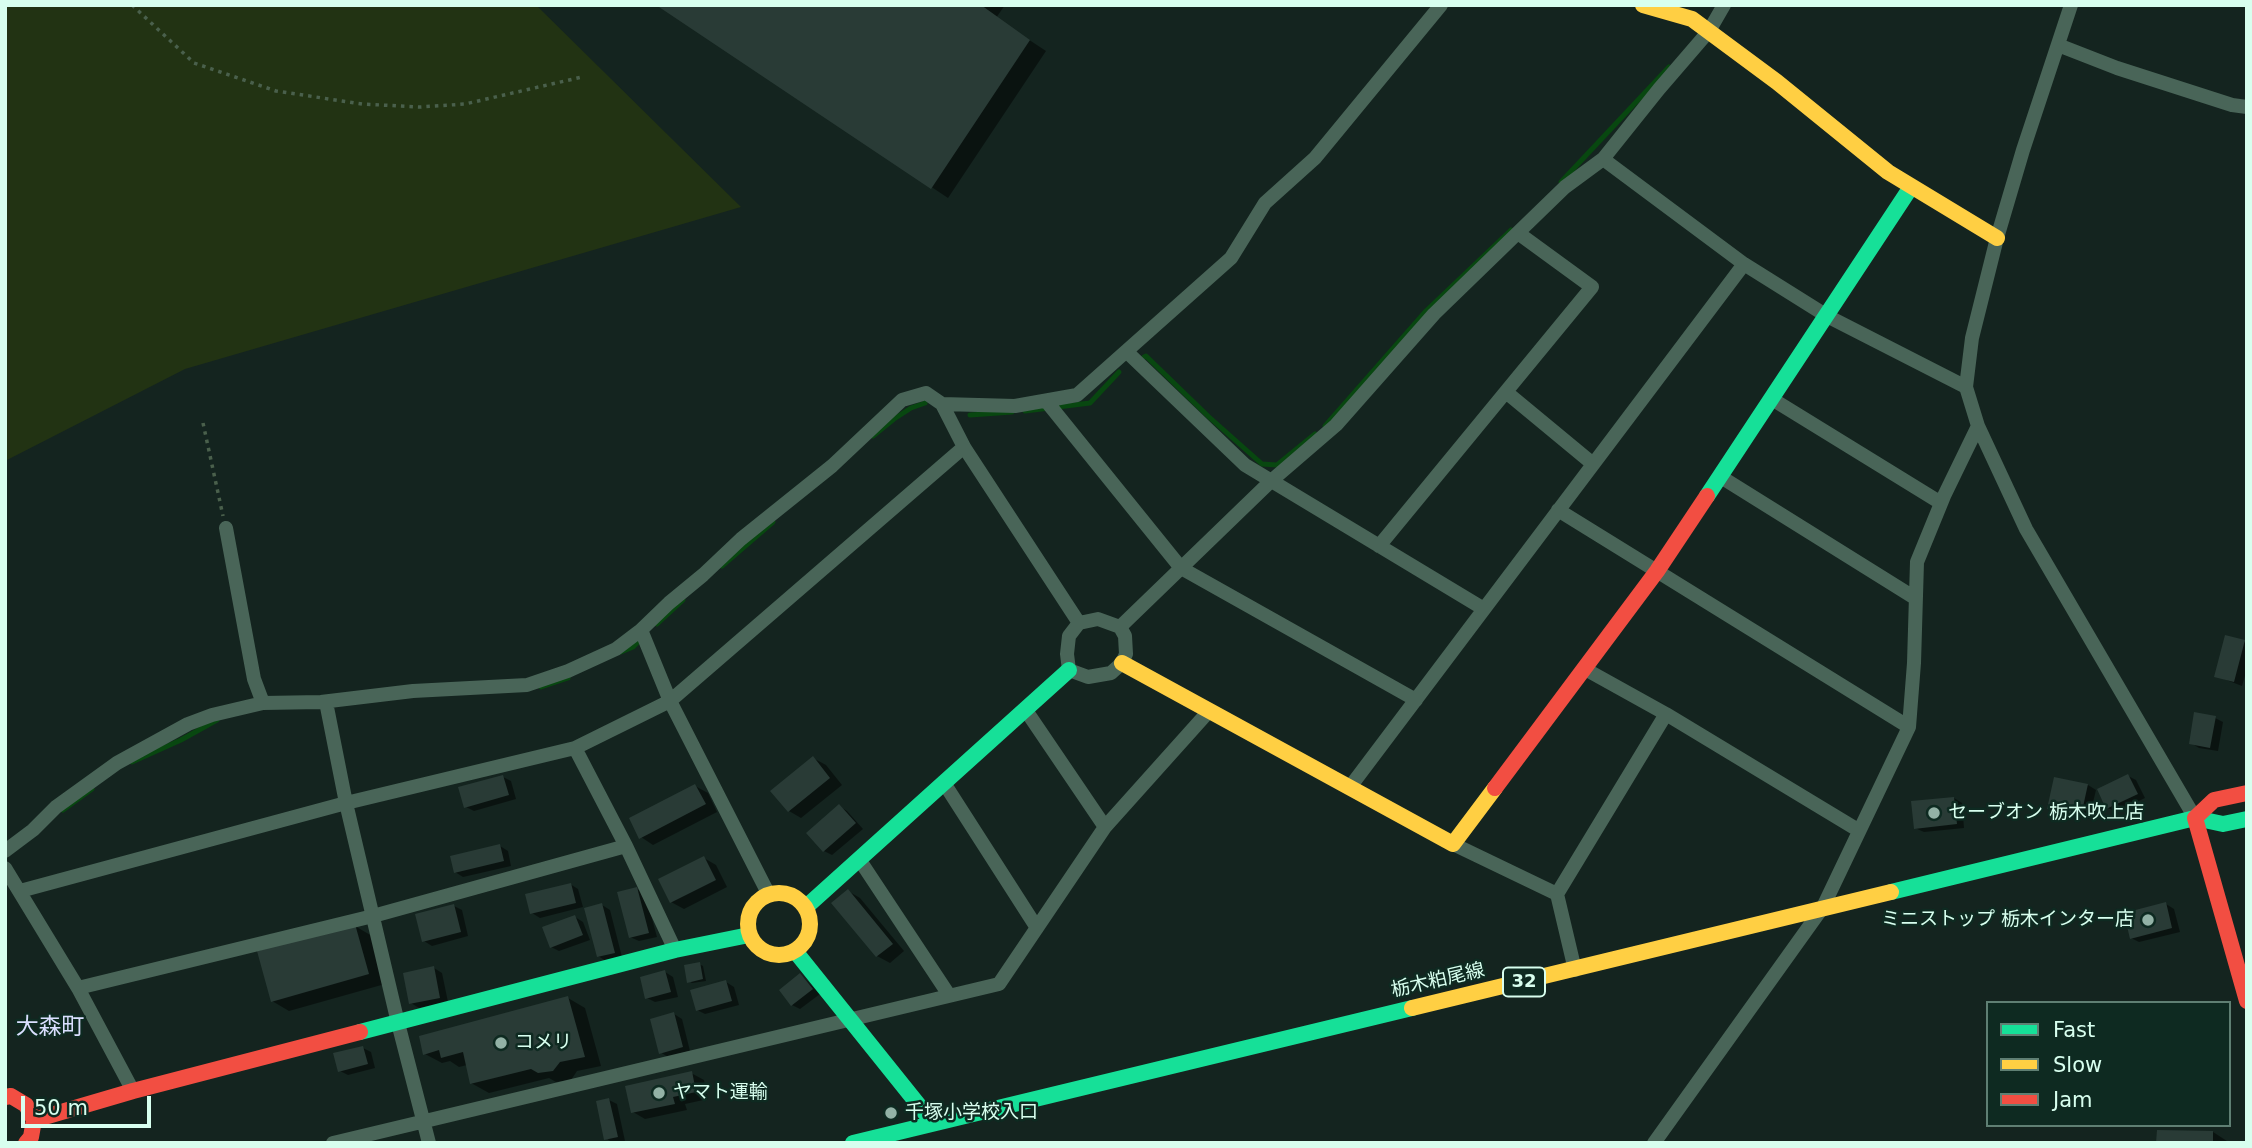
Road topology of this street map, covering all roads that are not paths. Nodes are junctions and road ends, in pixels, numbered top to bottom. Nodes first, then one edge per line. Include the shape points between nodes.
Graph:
1 (1441, 5) edge
2 (1643, 5) edge
3 (1724, 5) edge
4 (2071, 5) edge
5 (1709, 31) junction
6 (2057, 45) junction
7 (2247, 107) edge
8 (1603, 159) junction
9 (1911, 187) junction
10 (1518, 233) junction
11 (1997, 238) junction
12 (1744, 264) junction
13 (1827, 316) junction
14 (1127, 352) junction
15 (1966, 387) junction
16 (1506, 392) junction
17 (1772, 399) junction
18 (1047, 402) junction
19 (942, 404) junction
20 (1978, 426) junction
21 (964, 447) junction
22 (1593, 464) junction
23 (1721, 477) junction
24 (1271, 481) junction
25 (1941, 503) junction
26 (1558, 510) junction
27 (226, 528) road end
28 (1379, 546) junction
29 (1181, 568) junction
30 (1657, 571) junction
31 (1915, 598) junction
32 (1484, 609) junction
33 (1079, 623) junction
34 (1120, 627) junction
35 (641, 630) junction
36 (1122, 663) junction
37 (1585, 669) junction
38 (1069, 670) junction
39 (1416, 700) junction
40 (670, 701) junction
41 (326, 702) junction
42 (263, 704) junction
43 (1025, 709) junction
44 (1209, 711) junction
45 (1666, 714) junction
46 (1909, 727) junction
47 (575, 748) junction
48 (944, 783) junction
49 (1350, 787) junction
50 (2247, 793) edge
51 (346, 803) junction
52 (2195, 818) junction
53 (2247, 818) edge
54 (1105, 827) junction
55 (1858, 830) junction
56 (1453, 844) junction
57 (626, 846) junction
58 (5, 850) edge
59 (859, 859) junction
60 (5, 868) edge
61 (20, 891) junction
62 (768, 893) junction
63 (1557, 894) junction
64 (806, 907) junction
65 (1823, 908) junction
66 (373, 916) junction
67 (1037, 928) junction
68 (749, 935) junction
69 (675, 950) junction
70 (795, 951) junction
71 (1575, 970) junction
72 (78, 988) junction
73 (949, 995) junction
74 (2247, 1001) edge
75 (850, 1018) junction
76 (398, 1023) junction
77 (132, 1091) junction
78 (5, 1097) edge
79 (34, 1120) junction
80 (424, 1121) junction
81 (933, 1123) junction
82 (26, 1143) edge
83 (333, 1143) edge
84 (429, 1143) edge
85 (853, 1143) edge
86 (1654, 1143) edge

1 - 14 street via 1315,158 1265,203 1231,258
2 - 5 street via 1692,19
3 - 5 street
4 - 6 street
5 - 8 street
5 - 9 street
6 - 7 street
6 - 11 street
8 - 10 street via 1565,187
8 - 12 street
9 - 11 street
9 - 13 street
10 - 16 street via 1592,287
10 - 24 street via 1434,314 1336,425
11 - 15 street via 1972,338
12 - 13 street
12 - 22 street
13 - 15 street
13 - 17 street
14 - 18 street via 1077,395
14 - 24 street via 1245,465
15 - 20 street
16 - 22 street
16 - 28 street
17 - 23 street
17 - 25 street
18 - 19 street
18 - 29 street
19 - 21 street
19 - 35 street via 926,393 902,400
20 - 25 street
20 - 52 street via 2026,529
21 - 33 street
21 - 40 street
22 - 26 street
23 - 30 street
23 - 31 street
24 - 28 street
24 - 29 street
25 - 31 street via 1917,562
26 - 30 street
26 - 32 street
27 - 42 street via 254,679
28 - 32 street
29 - 34 street
29 - 39 street
30 - 37 street
30 - 46 street
31 - 46 street
32 - 39 street
33 - 34 street via 1097,620
33 - 38 street via 1069,636
34 - 36 street via 1126,653
35 - 40 street
35 - 41 street via 617,649 527,685 413,691
36 - 38 street via 1111,673 1088,677
36 - 44 street
37 - 45 street
37 - 56 street
38 - 43 street
39 - 49 street
40 - 47 street
40 - 62 street
41 - 42 street
41 - 51 street
42 - 58 street via 188,724 117,763
43 - 48 street
43 - 54 street
44 - 49 street
44 - 54 street
45 - 55 street
45 - 63 street
46 - 55 street
47 - 51 street
47 - 57 street
48 - 59 street
48 - 67 street
49 - 56 street
50 - 52 street, 栃木粕尾線 / 32 via 2214,800
51 - 61 street
51 - 66 street
52 - 53 street, 栃木粕尾線 / 32 via 2223,824
52 - 65 street, 栃木粕尾線 / 32
52 - 74 street
54 - 67 street
55 - 65 street
56 - 63 street
57 - 66 street
57 - 69 street
59 - 64 street
59 - 73 street
60 - 61 street
61 - 72 street
62 - 64 street via 789,894
62 - 68 street via 754,903 747,918
63 - 71 street
64 - 70 street via 811,923 807,939
65 - 71 street, 栃木粕尾線 / 32
65 - 86 street
66 - 72 street
66 - 76 street
67 - 73 street via 999,984
68 - 69 street
68 - 70 street via 760,950 777,956
69 - 76 street
70 - 75 street
71 - 81 street, 栃木粕尾線 / 32
72 - 77 street
73 - 75 street
75 - 80 street
75 - 81 street
76 - 77 street
76 - 80 street
77 - 79 street
78 - 79 street via 26,1105
79 - 82 street
80 - 83 street
80 - 84 street
81 - 85 street, 栃木粕尾線 / 32

